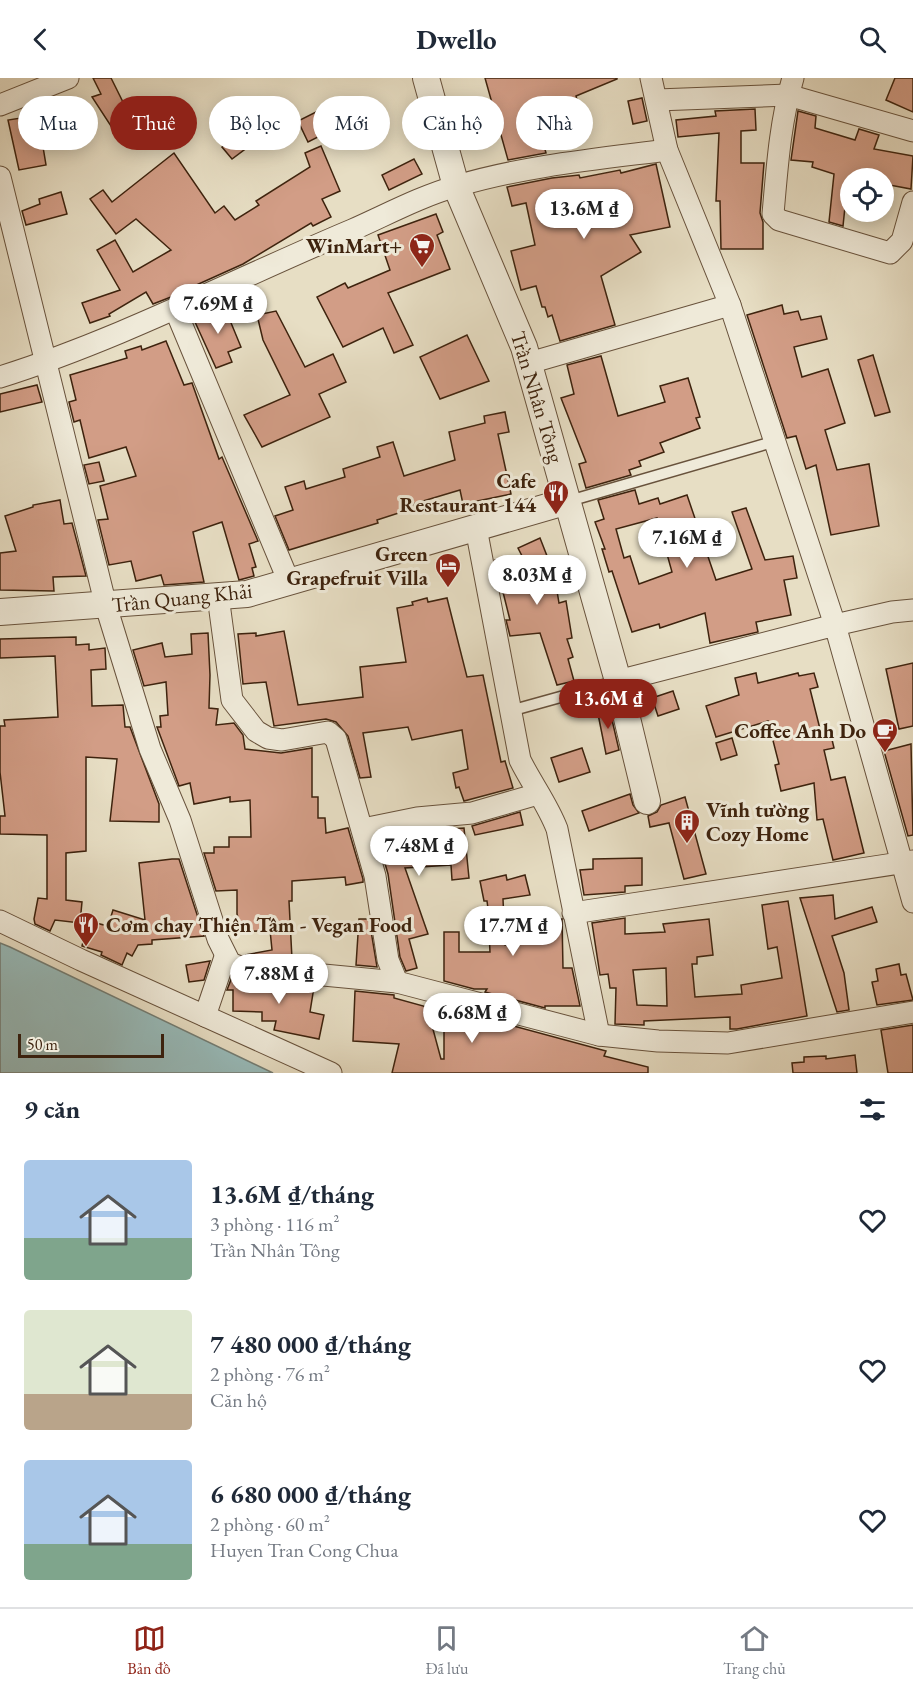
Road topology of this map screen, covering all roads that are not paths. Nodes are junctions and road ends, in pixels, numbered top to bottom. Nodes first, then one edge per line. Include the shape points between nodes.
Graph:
1 (68, 78) edge
2 (426, 78) edge
3 (651, 78) edge
4 (790, 86) edge
5 (657, 100) junction
6 (0, 105) edge
7 (913, 131) edge
8 (667, 150) junction
9 (0, 177) edge
10 (456, 186) junction
11 (913, 202) edge
12 (730, 305) junction
13 (175, 309) junction
14 (45, 362) junction
15 (529, 363) junction
16 (0, 376) edge
17 (776, 441) junction
18 (568, 501) junction
19 (476, 528) junction
20 (289, 582) junction
21 (218, 596) junction
22 (106, 606) junction
23 (913, 610) edge
24 (0, 612) edge
25 (835, 625) junction
26 (618, 681) junction
27 (510, 711) junction
28 (538, 795) junction
29 (647, 801) dead end
30 (363, 829) junction
31 (907, 861) edge
32 (913, 902) edge
33 (573, 913) junction
34 (0, 921) edge
35 (225, 957) junction
36 (397, 982) junction
37 (913, 1012) edge
38 (206, 1017) junction
39 (599, 1035) junction
40 (331, 1073) edge

1 - 6 street
2 - 10 street, Trần Nhân Tông
3 - 5 street
4 - 5 street
4 - 7 street
4 - 11 street via 773,214 779,220 890,253 902,241
5 - 8 street
8 - 10 street via 600,158
8 - 12 street
9 - 14 street
10 - 13 street
10 - 15 street, Trần Nhân Tông
12 - 15 street
12 - 17 street
13 - 14 street
13 - 20 street
14 - 16 street
14 - 22 street
15 - 18 street, Trần Nhân Tông
17 - 18 lane
17 - 25 street
18 - 19 street, Trần Quang Khải
18 - 26 street, Trần Nhân Tông
19 - 20 street, Trần Quang Khải
19 - 27 street
20 - 21 street, Trần Quang Khải via 247,594
21 - 22 street, Trần Quang Khải
21 - 30 street via 232,700 256,731 268,738 333,734
22 - 24 street, Trần Quang Khải
22 - 35 street via 150,749 180,820
23 - 25 street
25 - 26 street
25 - 31 street
26 - 27 lane
26 - 29 street, Trần Nhân Tông
27 - 28 street via 520,760
28 - 30 street via 472,813 417,818
28 - 33 street via 557,829
30 - 36 street via 388,960
31 - 32 street
31 - 33 street
33 - 39 street
34 - 38 street
35 - 36 street via 240,968
35 - 38 street
36 - 39 street
37 - 39 street via 728,1043
38 - 40 street

